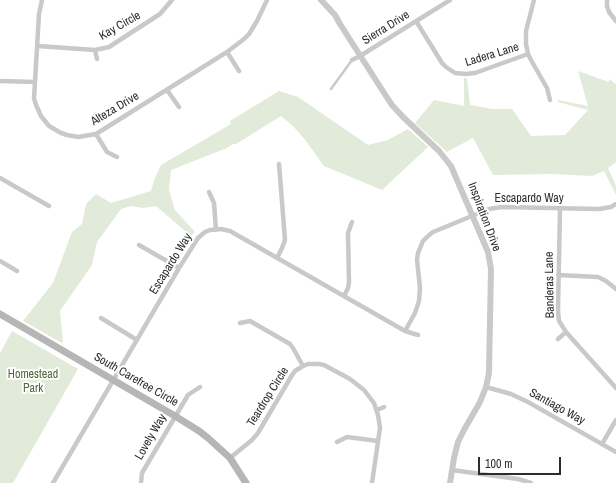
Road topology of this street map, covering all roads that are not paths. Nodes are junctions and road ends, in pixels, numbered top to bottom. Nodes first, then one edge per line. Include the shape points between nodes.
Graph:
1 (42, 0) edge
2 (172, 0) edge
3 (267, 0) edge
4 (321, 0) edge
5 (450, 0) edge
6 (534, 0) edge
7 (607, 0) edge
8 (416, 21) junction
9 (616, 21) edge
10 (38, 46) junction
11 (95, 50) junction
12 (227, 52) junction
13 (528, 54) junction
14 (360, 56) junction
15 (97, 59) dead end
16 (352, 60) joint
17 (239, 71) dead end
18 (0, 81) edge
19 (35, 82) junction
20 (331, 89) dead end
21 (167, 90) junction
22 (550, 100) dead end
23 (178, 107) dead end
24 (96, 134) junction
25 (117, 157) dead end
26 (279, 164) dead end
27 (0, 178) edge
28 (209, 192) dead end
29 (616, 204) edge
30 (49, 206) dead end
31 (560, 209) junction
32 (473, 216) junction
33 (352, 222) dead end
34 (216, 230) junction
35 (139, 245) dead end
36 (277, 258) junction
37 (0, 261) edge
38 (179, 268) junction
39 (17, 271) dead end
40 (605, 272) dead end
41 (558, 275) junction
42 (603, 278) junction
43 (616, 289) edge
44 (344, 296) junction
45 (0, 314) edge
46 (101, 318) dead end
47 (240, 323) dead end
48 (405, 331) junction
49 (566, 332) junction
50 (418, 335) dead end
51 (558, 339) dead end
52 (137, 340) junction
53 (303, 366) junction
54 (114, 380) junction
55 (200, 387) dead end
56 (486, 387) junction
57 (616, 388) edge
58 (384, 407) dead end
59 (377, 410) junction
60 (175, 416) junction
61 (616, 420) edge
62 (378, 441) junction
63 (337, 442) dead end
64 (602, 444) junction
65 (616, 452) edge
66 (230, 458) junction
67 (452, 470) junction
68 (525, 482) edge
69 (53, 483) edge
70 (141, 483) edge
71 (246, 483) edge
72 (372, 483) edge
73 (450, 483) edge
74 (531, 483) edge

1 - 10 street, Alteza Drive
2 - 11 street, Kay Circle via 160,14 109,47
3 - 12 street, Alteza Drive via 249,34
4 - 14 street, Inspiration Drive via 335,15
5 - 8 street, Sierra Drive
6 - 13 street via 526,31
7 - 9 street via 609,12
8 - 13 street, Ladera Lane via 442,63 455,72 475,73
8 - 14 street, Sierra Drive
10 - 11 street, Kay Circle
10 - 19 street, Alteza Drive
11 - 15 street, Kay Circle
12 - 17 street
12 - 21 street, Alteza Drive
13 - 22 street via 547,88
14 - 16 street, Sierra Drive
14 - 32 street, Inspiration Drive via 392,105 451,166
16 - 20 lane
18 - 19 street
19 - 24 street, Alteza Drive via 36,105 49,126 72,136
21 - 23 street
21 - 24 street, Alteza Drive
24 - 25 street via 107,152
26 - 36 street via 284,240
27 - 30 street
28 - 34 street via 214,203
29 - 31 street, Escapardo Way via 605,208
31 - 32 street, Escapardo Way via 502,207
31 - 41 street, Banderas Lane
32 - 48 street, Escapardo Way via 433,232 423,241 417,260 419,301
32 - 56 street, Inspiration Drive via 488,252 490,269 489,372
33 - 44 street via 348,233 349,282
34 - 36 street via 230,231
34 - 38 street, Escapardo Way via 205,232 198,238
35 - 38 street
36 - 44 street
37 - 39 street
38 - 52 street, Escapardo Way
40 - 42 street
41 - 42 street
41 - 49 street, Banderas Lane via 558,317
42 - 43 street
44 - 48 street
45 - 54 main road, South Carefree Circle
46 - 52 street
47 - 53 street via 250,321 290,344
48 - 50 street
49 - 51 street
49 - 57 street, Banderas Lane
52 - 54 street, Escapardo Way
53 - 59 street, Teardrop Circle via 314,363 324,365 350,379 367,393
53 - 66 street, Teardrop Circle via 294,371 258,433
54 - 60 main road, South Carefree Circle
54 - 69 street, Escapardo Way
55 - 60 street, Lovely Way via 188,395
56 - 64 street, Santiago Way via 520,398
56 - 67 street, Inspiration Drive via 461,435
58 - 59 street
59 - 62 street, Teardrop Circle via 380,428
60 - 66 main road, South Carefree Circle via 208,438
60 - 70 street, Lovely Way via 142,473
61 - 64 street
62 - 63 street via 347,437
62 - 72 street, Teardrop Circle
64 - 65 street, Santiago Way
66 - 71 main road, South Carefree Circle
67 - 68 street
67 - 73 street, Inspiration Drive
68 - 74 street

